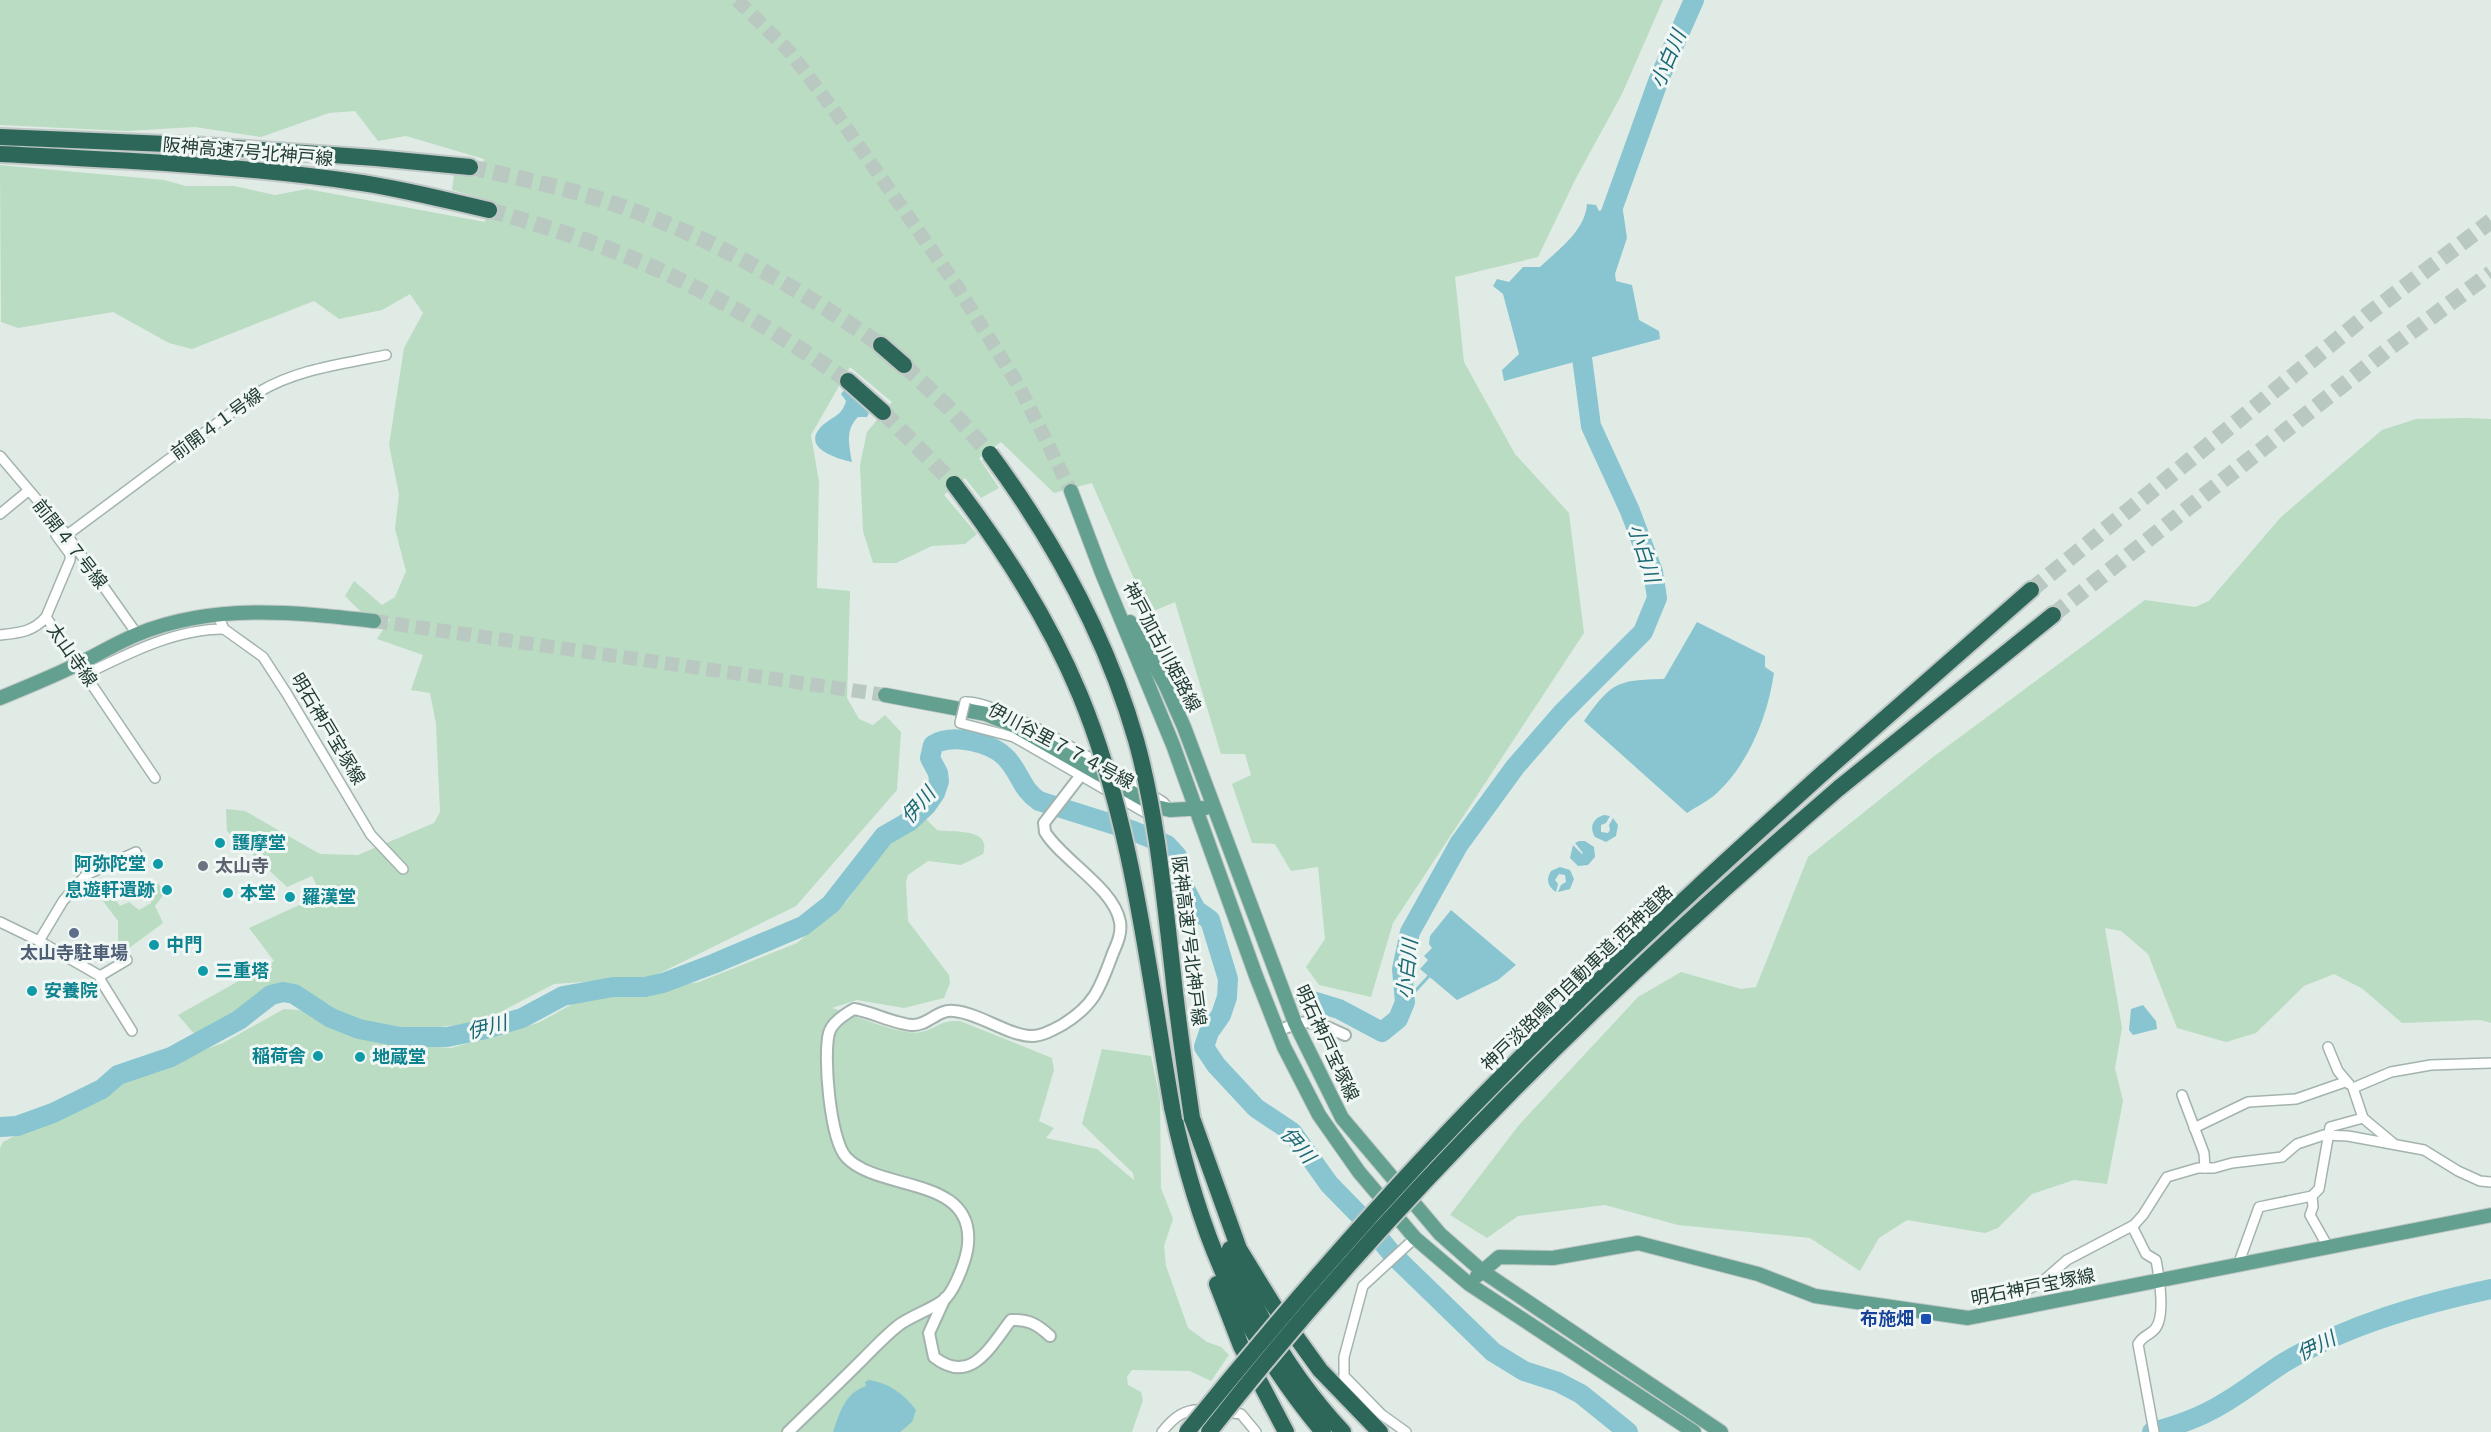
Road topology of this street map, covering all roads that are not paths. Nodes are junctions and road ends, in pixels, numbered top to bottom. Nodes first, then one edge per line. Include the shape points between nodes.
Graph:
1 (0, 137) edge
2 (0, 154) edge
3 (470, 167) tunnel mouth
4 (489, 210) tunnel mouth
5 (881, 345) tunnel mouth
6 (386, 355) dead end
7 (904, 365) tunnel mouth
8 (848, 381) tunnel mouth
9 (883, 411) tunnel mouth
10 (990, 454) tunnel mouth
11 (0, 456) edge
12 (954, 484) tunnel mouth
13 (28, 491) junction
14 (1071, 491) tunnel mouth
15 (0, 514) edge
16 (59, 526) junction
17 (67, 535) junction
18 (1102, 573) junction
19 (2031, 590) tunnel mouth
20 (217, 614) junction
21 (2053, 615) tunnel mouth
22 (46, 617) junction
23 (374, 621) tunnel mouth
24 (224, 629) junction
25 (137, 634) junction
26 (0, 635) edge
27 (83, 669) junction
28 (885, 695) tunnel mouth
29 (0, 698) edge
30 (1081, 775) junction
31 (155, 778) dead end
32 (1215, 806) junction
33 (1170, 810) junction
34 (1197, 811) junction
35 (136, 852) dead end
36 (404, 869) dead end
37 (0, 922) edge
38 (39, 941) junction
39 (128, 960) dead end
40 (100, 976) junction
41 (1295, 1023) junction
42 (132, 1031) dead end
43 (1278, 1031) junction
44 (1345, 1035) dead end
45 (2328, 1047) dead end
46 (2491, 1063) edge
47 (2349, 1085) junction
48 (2182, 1095) dead end
49 (1192, 1118) junction
50 (2363, 1118) junction
51 (2194, 1128) junction
52 (2329, 1136) junction
53 (2393, 1143) junction
54 (2205, 1168) junction
55 (2491, 1182) edge
56 (2312, 1196) junction
57 (1198, 1209) junction
58 (2491, 1215) edge
59 (2132, 1226) junction
60 (1411, 1242) junction
61 (2328, 1247) junction
62 (2238, 1265) junction
63 (1482, 1271) junction
64 (2160, 1281) junction
65 (1468, 1284) junction
66 (946, 1298) junction
67 (1996, 1314) junction
68 (1050, 1336) dead end
69 (1337, 1430) edge
70 (788, 1432) edge
71 (1162, 1432) edge
72 (1187, 1432) edge
73 (1209, 1432) edge
74 (1256, 1432) edge
75 (1286, 1432) edge
76 (1380, 1432) edge
77 (1406, 1432) edge
78 (1694, 1432) edge
79 (1721, 1432) edge
80 (2154, 1432) edge

1 - 3 highway, 阪神高速7号北神戸線 via 191,145
2 - 4 highway, 阪神高速7号北神戸線 via 231,168 324,178
5 - 7 highway
6 - 17 street, 前開４１号線 via 277,381
8 - 9 highway
10 - 49 highway, 阪神高速7号北神戸線, bridge via 1045,534 1085,605 1136,742 1159,858
11 - 13 street, 前開４７号線
12 - 57 highway, 阪神高速7号北神戸線, bridge via 1018,573 1050,630 1103,758 1125,844 1172,1107
13 - 15 street
13 - 16 street, 前開４７号線
14 - 18 main road, 神戸加古川姫路線
16 - 17 street, 前開４７号線
16 - 22 street, 太山寺線 via 56,535 70,560
17 - 25 street, 前開４７号線
18 - 32 main road, 神戸加古川姫路線 via 1165,684
18 - 34 main road, 神戸加古川姫路線
19 - 72 highway, 神戸淡路鳴門自動車道;西神道路, bridge via 1824,772 1570,1008 1446,1135 1306,1288
20 - 23 main road via 301,612
20 - 24 street, 明石神戸宝塚線
20 - 25 main road
21 - 73 highway, 神戸淡路鳴門自動車道;西神道路, bridge via 1839,788 1582,1020 1315,1304
22 - 26 street via 34,629
22 - 27 street, 太山寺線
24 - 27 street via 174,637
24 - 36 street, 明石神戸宝塚線 via 263,657 371,836
25 - 27 main road
27 - 29 main road
27 - 31 street, 太山寺線
28 - 33 main road via 986,714 1015,726 1157,807
30 - 33 street via 1150,816 1160,818
30 - 33 street, 伊川谷里７７４号線, bridge via 1014,736 961,721 965,702 1001,710 1058,740 1163,802
30 - 66 street via 1044,823 1045,832 1114,907 1120,934 1097,994 1080,1014 1056,1028 1030,1036 967,1012 950,1010 935,1014 924,1024 910,1025 854,1009 829,1031 827,1062 833,1125 845,1156 874,1175 936,1191 967,1224 964,1261
32 - 34 main road
32 - 41 main road, 明石神戸宝塚線
33 - 34 main road
34 - 43 main road, 明石神戸宝塚線
35 - 38 street via 86,875 63,901
37 - 38 street
38 - 40 street
39 - 40 street
40 - 42 street
41 - 43 street
41 - 44 street via 1312,1021
41 - 63 main road, 明石神戸宝塚線 via 1342,1118 1440,1234
43 - 60 main road, 明石神戸宝塚線 via 1319,1115
45 - 47 street
46 - 47 street via 2431,1065
47 - 50 street
47 - 51 street via 2296,1099 2248,1102
48 - 51 street
49 - 69 highway, 阪神高速7号北神戸線 via 1208,1188 1239,1274 1259,1315
49 - 76 highway via 1239,1249 1320,1370
50 - 52 street via 2330,1127
50 - 53 street
51 - 54 street via 2204,1153
52 - 53 street
52 - 54 street via 2297,1144 2282,1157
52 - 56 street via 2319,1189
53 - 55 street via 2424,1150 2458,1171
54 - 59 street via 2167,1177
56 - 61 street via 2310,1215
56 - 62 street via 2259,1207
57 - 69 highway, 阪神高速7号北神戸線 via 1217,1263 1250,1329 1284,1384
57 - 75 highway via 1215,1280 1232,1325
58 - 61 main road, 明石神戸宝塚線
59 - 64 street via 2146,1254 2156,1260
59 - 67 street via 2067,1260 2043,1281 2007,1301
60 - 65 main road, 明石神戸宝塚線
60 - 77 street via 1363,1286 1344,1357 1344,1376 1381,1414
61 - 62 main road, 明石神戸宝塚線
62 - 64 main road, 明石神戸宝塚線
63 - 65 main road, 明石神戸宝塚線
63 - 67 main road, 明石神戸宝塚線 via 1499,1257 1553,1258 1638,1243 1758,1274 1815,1296 1968,1318
63 - 79 main road, 明石神戸宝塚線
64 - 67 main road, 明石神戸宝塚線
64 - 80 street via 2158,1324 2138,1344
65 - 78 main road, 明石神戸宝塚線
66 - 68 street via 929,1333 934,1358 946,1366 959,1369 980,1359 1011,1320 1037,1324
66 - 70 street via 898,1325
71 - 74 street via 1172,1420 1191,1409 1241,1414

